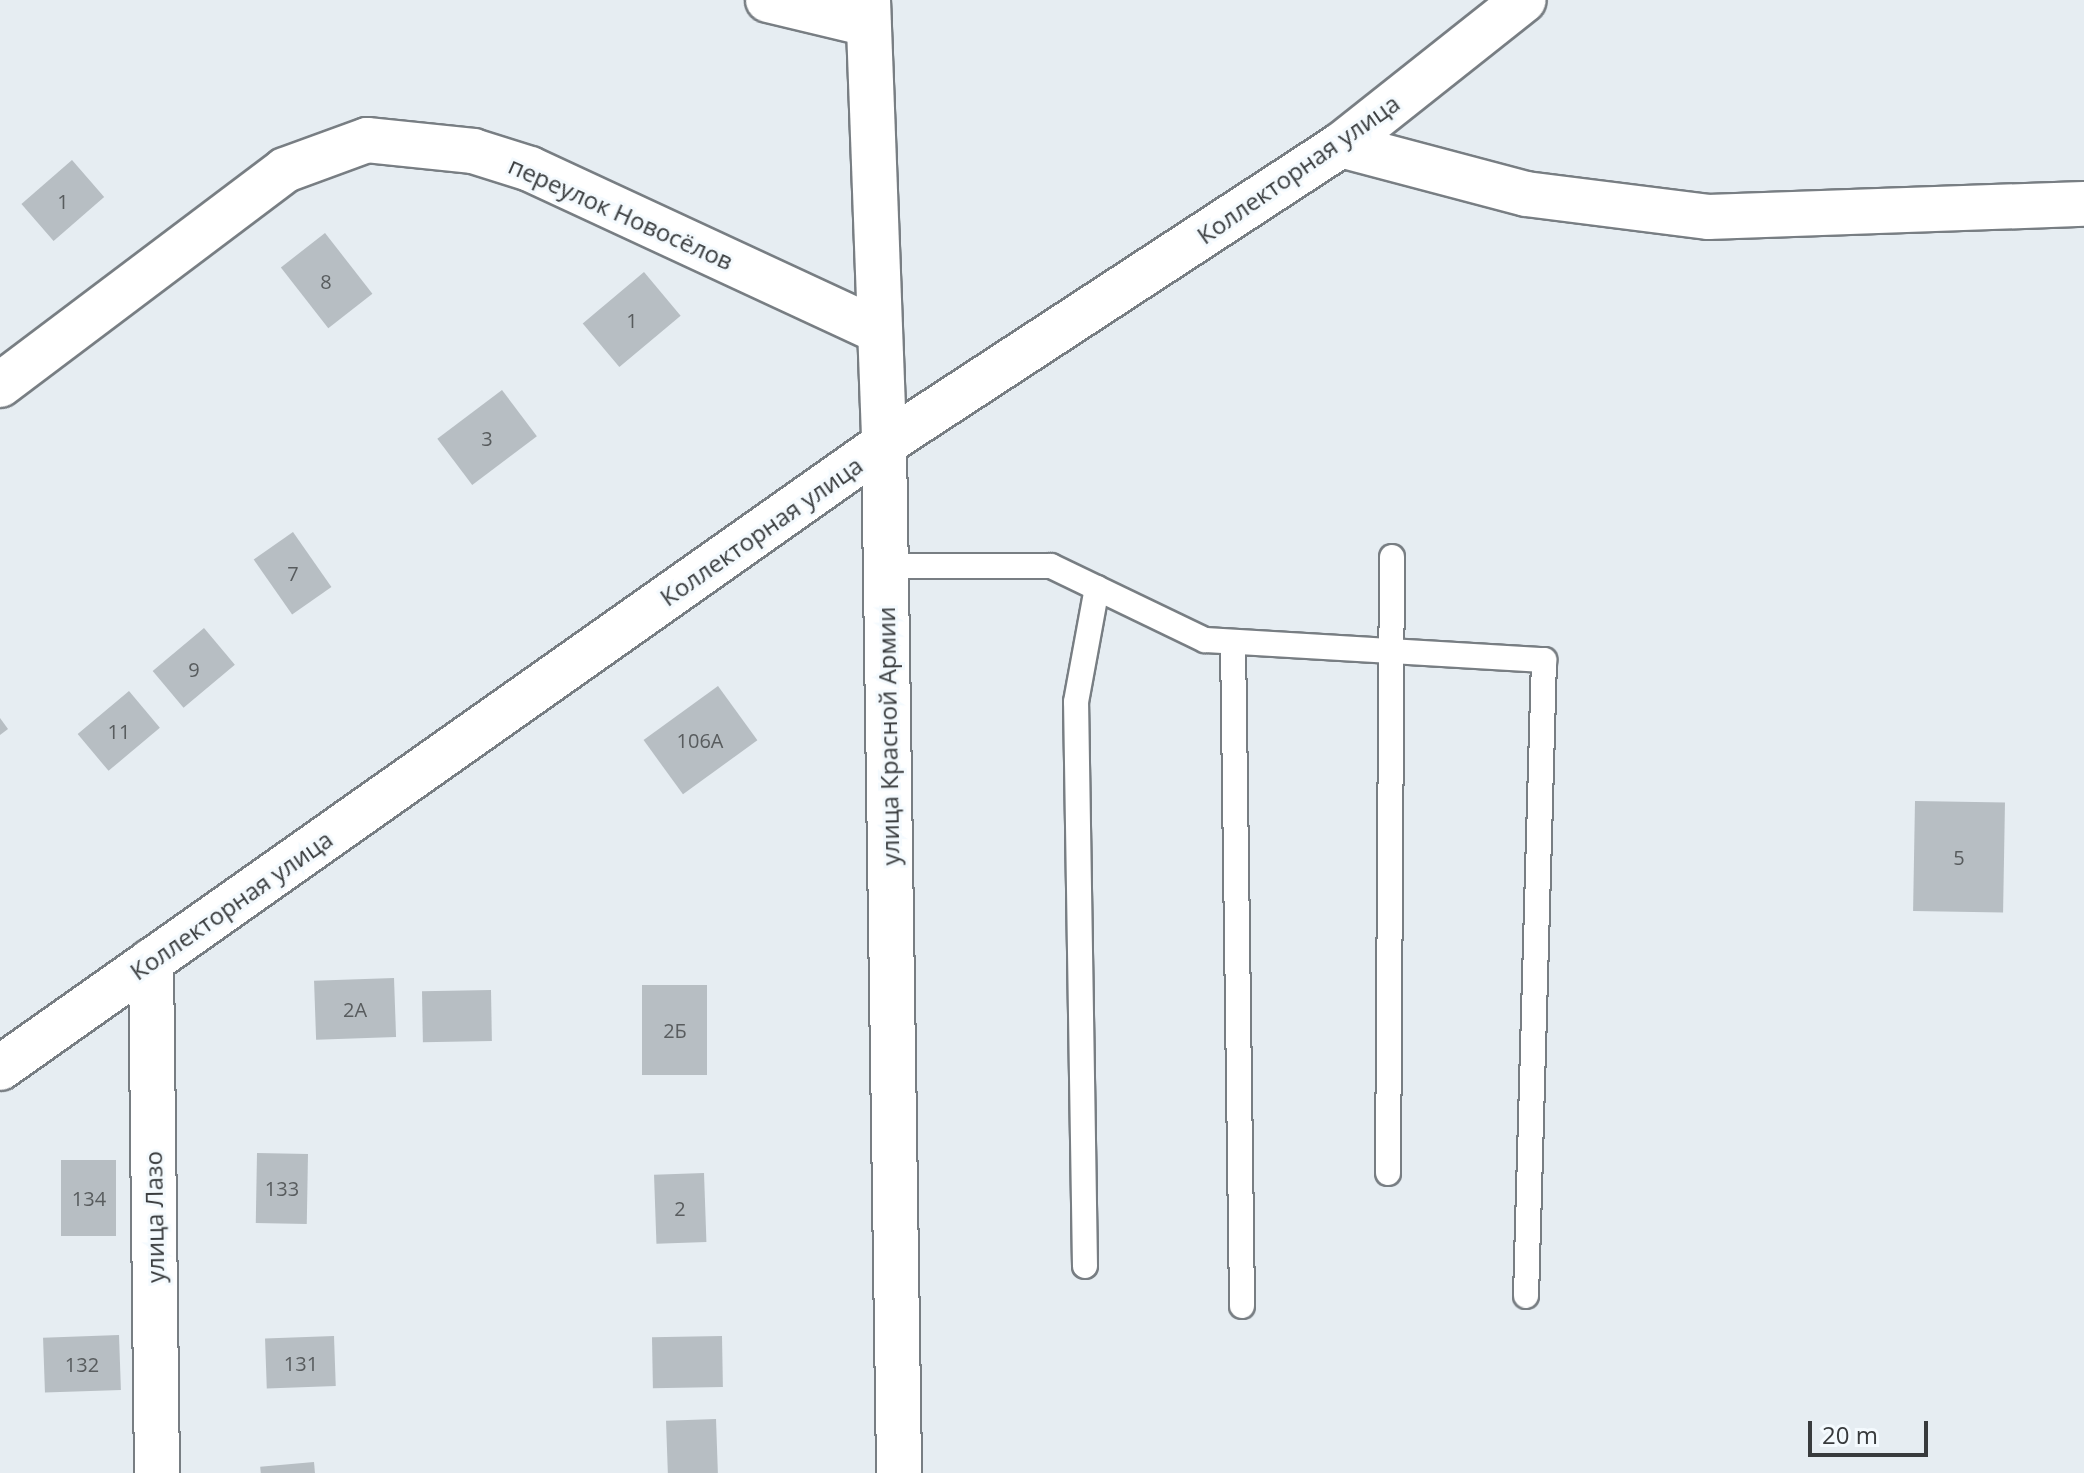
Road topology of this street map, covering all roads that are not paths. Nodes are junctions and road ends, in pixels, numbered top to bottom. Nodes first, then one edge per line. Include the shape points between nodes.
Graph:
1 (768, 0) edge
2 (1524, 0) edge
3 (868, 12) edge
4 (1341, 145) junction
5 (2084, 204) edge
6 (877, 330) junction
7 (0, 385) edge
8 (884, 444) junction
9 (1392, 557) dead end
10 (886, 566) junction
11 (1097, 588) junction
12 (1233, 642) junction
13 (1391, 651) junction
14 (151, 961) junction
15 (0, 1068) edge
16 (1388, 1173) dead end
17 (1085, 1266) dead end
18 (1526, 1296) dead end
19 (1242, 1306) dead end
20 (157, 1473) edge
21 (899, 1473) edge

1 - 3 street
2 - 4 street, Коллекторная улица
3 - 6 street, улица Красной Армии
4 - 5 street via 1526,194 1708,217
4 - 8 street, Коллекторная улица
6 - 7 street, переулок Новосёлов via 530,169 473,151 367,140 285,170
6 - 8 street, улица Красной Армии
8 - 10 street, улица Красной Армии
8 - 14 street, Коллекторная улица
9 - 13 lane
10 - 11 lane via 1051,566
10 - 21 street, улица Красной Армии
11 - 12 lane via 1205,640
11 - 17 lane via 1076,702
12 - 13 lane
12 - 19 lane
13 - 16 lane
13 - 18 lane via 1544,660
14 - 15 street, Коллекторная улица
14 - 20 street, улица Лазо

